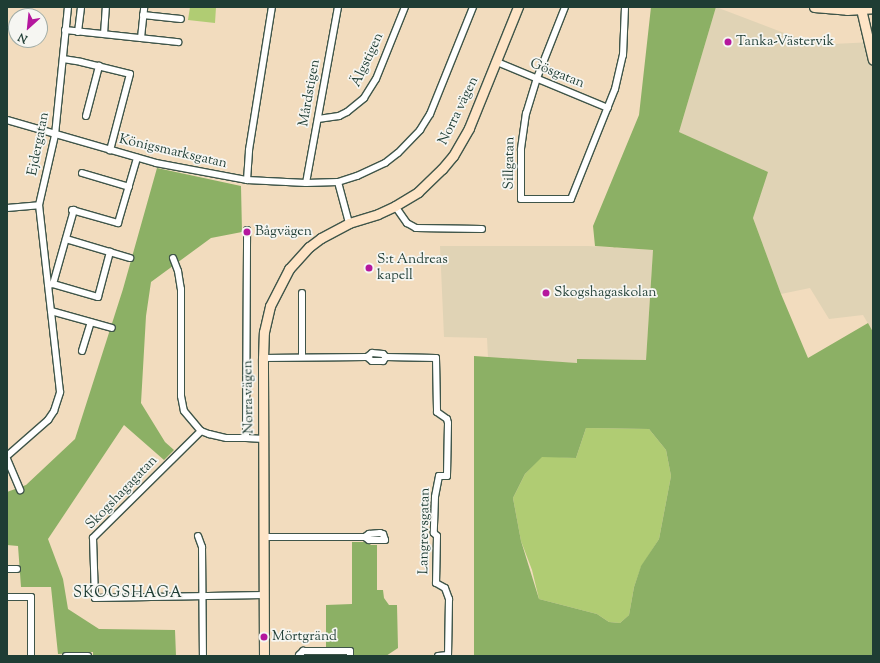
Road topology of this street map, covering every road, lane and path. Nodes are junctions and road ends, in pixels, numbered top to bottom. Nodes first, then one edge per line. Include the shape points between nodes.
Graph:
1 (68, 7) edge
2 (81, 7) edge
3 (106, 7) edge
4 (144, 7) edge
5 (272, 7) edge
6 (338, 7) edge
7 (404, 7) edge
8 (473, 7) edge
9 (518, 7) edge
10 (565, 7) edge
11 (625, 7) edge
12 (814, 7) edge
13 (873, 8) edge
14 (861, 9) junction
15 (143, 15) junction
16 (181, 19) dead end
17 (65, 30) junction
18 (78, 32) junction
19 (104, 34) junction
20 (141, 38) junction
21 (178, 42) dead end
22 (63, 59) junction
23 (873, 60) edge
24 (497, 62) junction
25 (99, 66) junction
26 (537, 78) junction
27 (608, 108) junction
28 (86, 116) dead end
29 (318, 119) junction
30 (7, 120) edge
31 (55, 134) junction
32 (110, 150) junction
33 (137, 158) junction
34 (82, 173) dead end
35 (247, 180) junction
36 (338, 182) junction
37 (306, 183) junction
38 (129, 186) junction
39 (39, 204) junction
40 (395, 206) junction
41 (7, 208) edge
42 (349, 223) junction
43 (482, 229) dead end
44 (247, 230) dead end
45 (66, 239) junction
46 (110, 252) junction
47 (130, 258) dead end
48 (173, 258) dead end
49 (50, 285) junction
50 (302, 293) dead end
51 (51, 312) junction
52 (91, 322) junction
53 (112, 328) dead end
54 (82, 351) dead end
55 (302, 357) junction
56 (263, 358) junction
57 (201, 431) junction
58 (246, 438) junction
59 (264, 439) junction
60 (7, 458) edge
61 (20, 490) dead end
62 (198, 536) dead end
63 (264, 537) junction
64 (365, 537) dead end
65 (7, 569) edge
66 (17, 569) dead end
67 (264, 595) junction
68 (202, 596) junction
69 (7, 597) edge
70 (327, 654) edge
71 (31, 656) edge
72 (66, 656) edge
73 (88, 656) edge
74 (203, 656) edge
75 (264, 656) edge
76 (301, 656) edge
77 (350, 656) edge
78 (438, 656) edge

1 - 17 street, Ejdergatan
2 - 18 street
3 - 19 street
4 - 15 street
5 - 35 street via 248,150
6 - 29 street, Mårdstigen
7 - 29 street, Älgstigen via 376,79 364,98 339,116
8 - 36 street, Königsmarksgatan via 430,114 420,130 386,163
9 - 24 street, Norra vägen
10 - 26 street
11 - 27 street via 623,55
12 - 14 street via 833,10
13 - 14 street
14 - 23 street
15 - 16 street
15 - 20 street
17 - 18 street
17 - 22 street, Ejdergatan
18 - 19 street
19 - 20 street
20 - 21 street
22 - 25 street
22 - 31 street, Ejdergatan
24 - 26 street, Gösgatan
24 - 40 street, Norra vägen via 469,128 453,156 430,182
25 - 28 street
25 - 32 street via 130,74
26 - 27 street, Gösgatan
26 - 27 street, Sillgatan via 523,131 521,199 571,199
29 - 37 street, Mårdstigen
30 - 31 street, Königsmarksgatan
31 - 32 street, Königsmarksgatan
31 - 39 street, Ejdergatan
32 - 33 street, Königsmarksgatan
33 - 35 street, Königsmarksgatan
33 - 38 street, Ejdergatan
34 - 38 street
35 - 37 street, Königsmarksgatan
36 - 37 street, Königsmarksgatan
36 - 42 street
38 - 45 street, Ejdergatan via 118,223 73,210
39 - 41 street
39 - 49 street, Ejdergatan
40 - 42 street, Norra vägen
40 - 43 street via 407,223 416,228
42 - 56 street, Norra vägen via 321,238 289,269 270,306 265,326
44 - 58 street
45 - 46 street
45 - 49 street, Ejdergatan
46 - 47 street
46 - 49 street via 98,296
48 - 57 street via 181,289 182,404 188,417
49 - 51 street, Ejdergatan
50 - 55 street
51 - 52 street
51 - 60 street, Ejdergatan via 59,380 58,402 48,420
52 - 53 street
52 - 54 street
55 - 56 street
55 - 78 street, Langrevsgatan via 366,357 372,361 383,361 386,357 436,358 437,412 447,419 448,423 447,476 439,476 435,497 434,533 437,536 436,583 445,588 449,599 448,655
56 - 59 street, Norra vägen
57 - 58 street via 216,437
57 - 68 street, Skogshagagatan via 93,538 94,598
58 - 59 street
59 - 63 street, Norra vägen
60 - 61 street
62 - 68 street via 202,547
63 - 64 street
63 - 67 street, Norra vägen
65 - 66 street
67 - 68 street, Skogshagagatan
67 - 75 street, Norra vägen
68 - 74 street
69 - 71 street via 31,597
70 - 76 street via 303,651
70 - 77 street via 350,651
72 - 73 street

